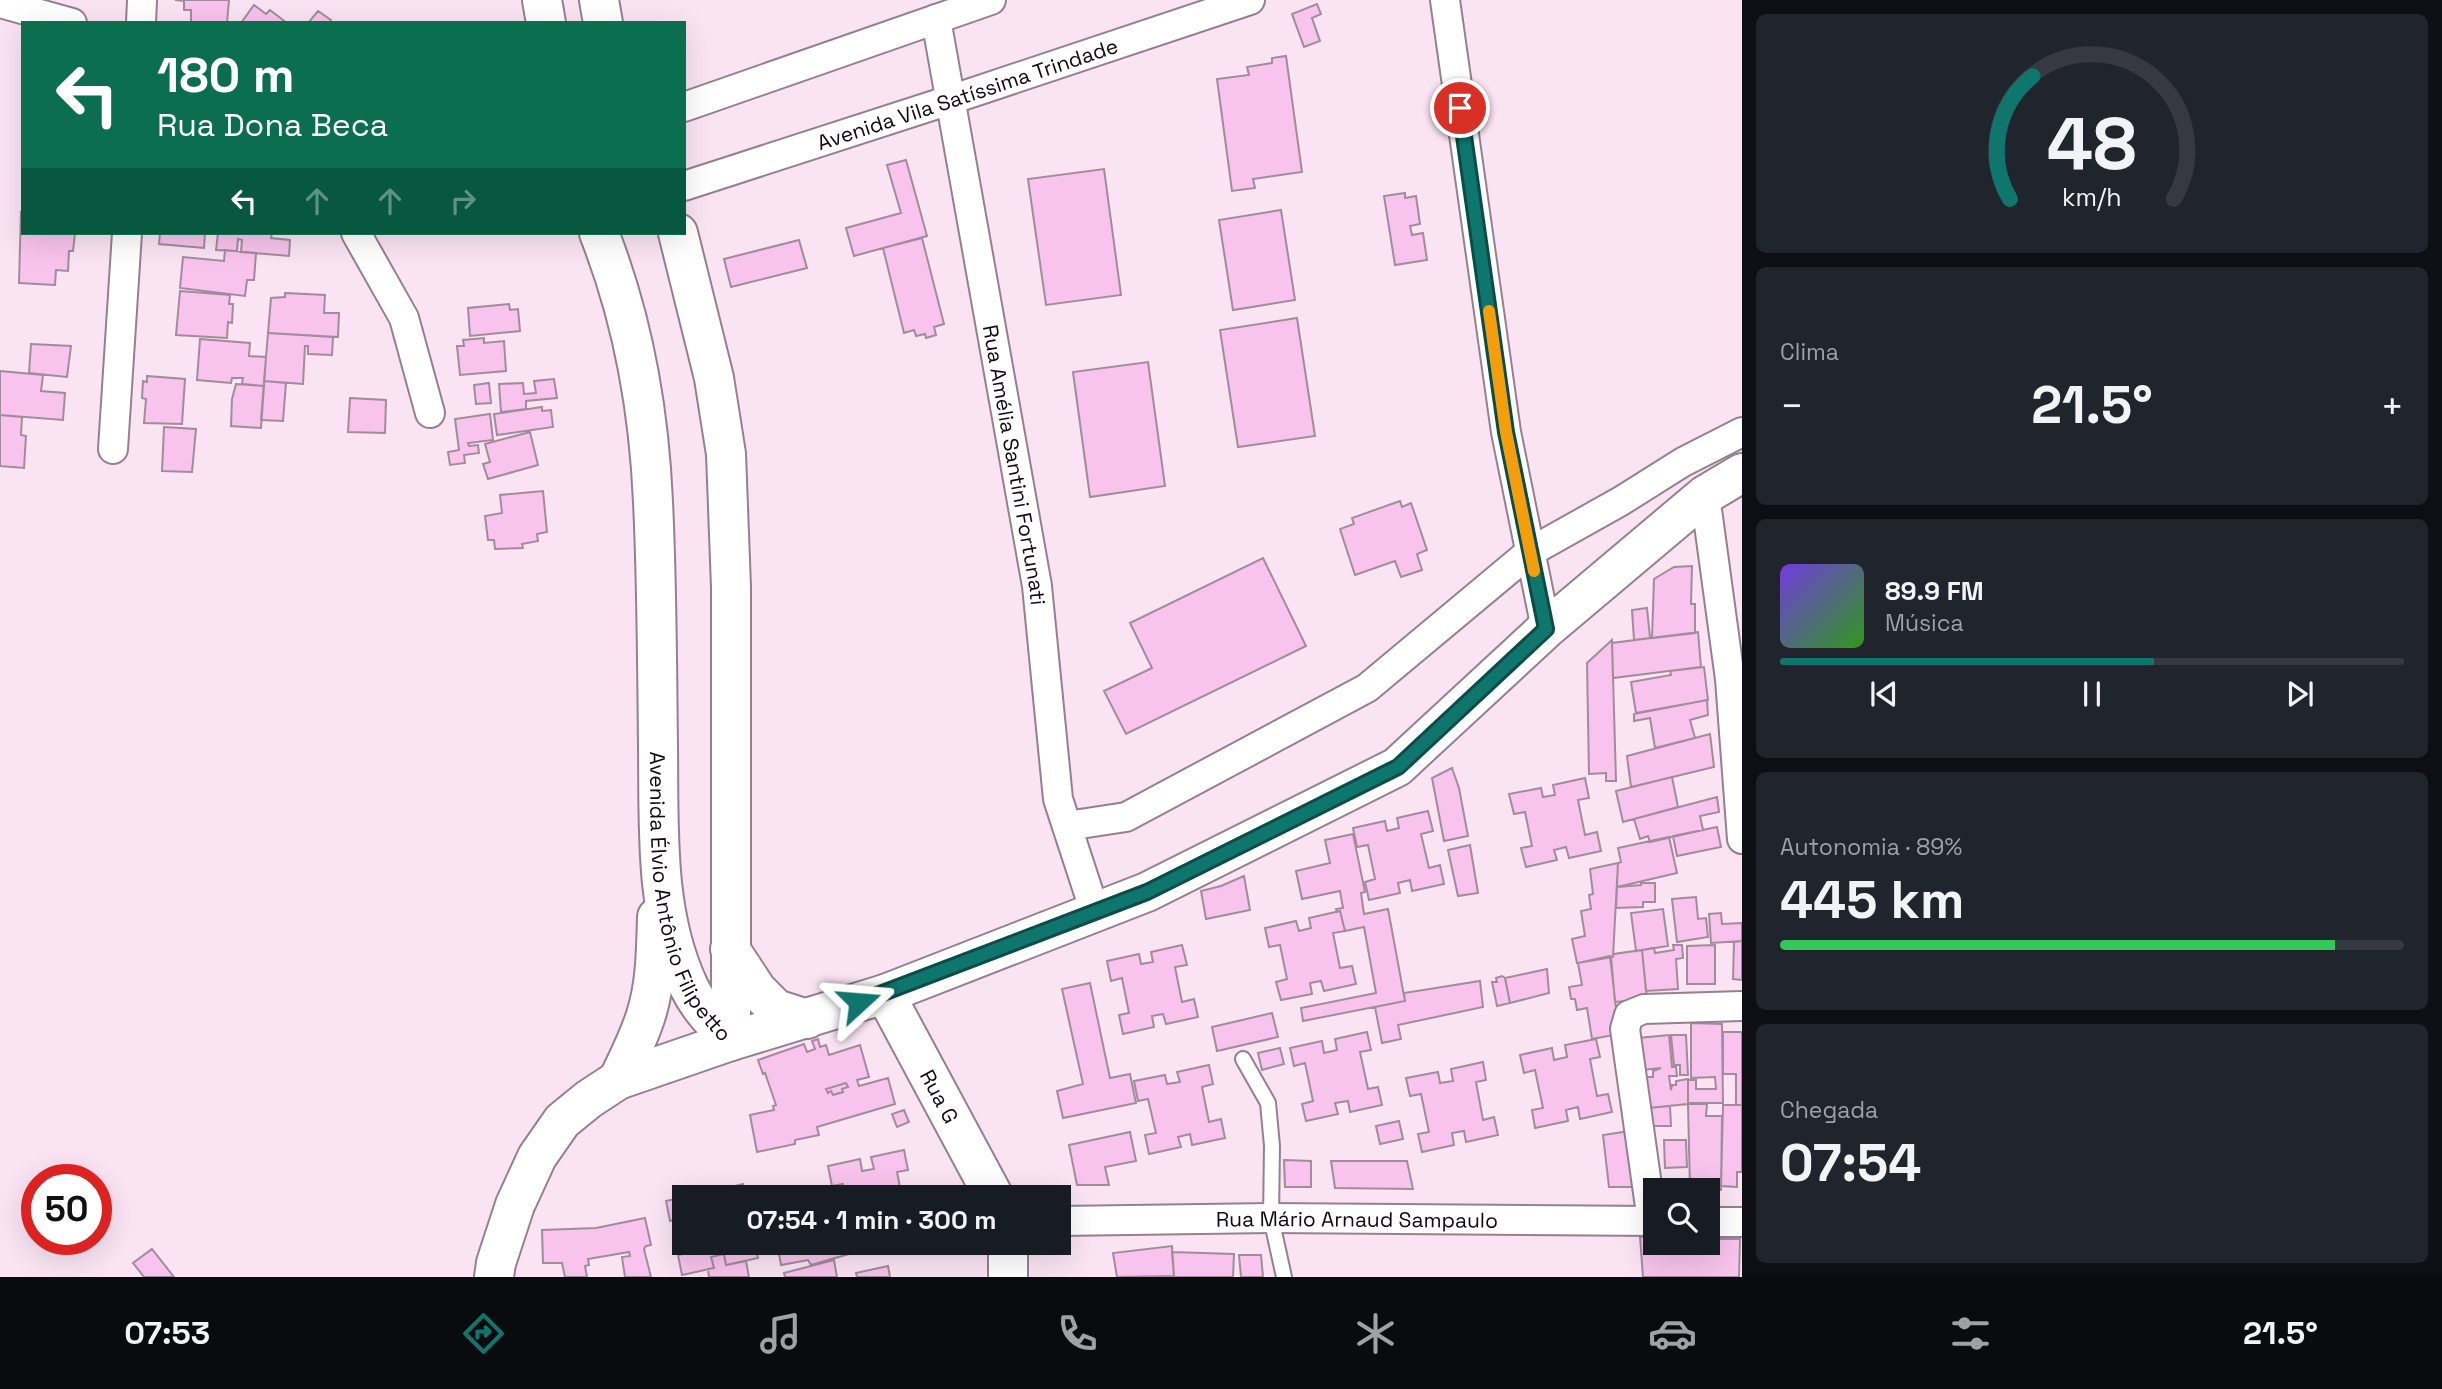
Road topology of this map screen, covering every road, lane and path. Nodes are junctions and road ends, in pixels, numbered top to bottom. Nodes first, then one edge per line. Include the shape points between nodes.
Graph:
1 (142, 0) edge
2 (542, 0) edge
3 (599, 0) edge
4 (991, 0) edge
5 (1250, 0) edge
6 (1445, 0) edge
7 (0, 3) edge
8 (936, 19) junction
9 (65, 21) edge
10 (141, 21) edge
11 (546, 21) edge
12 (603, 21) edge
13 (950, 100) junction
14 (686, 106) edge
15 (686, 185) edge
16 (127, 235) edge
17 (357, 235) edge
18 (600, 235) edge
19 (678, 235) edge
20 (430, 413) dead end
21 (1742, 432) edge
22 (113, 449) dead end
23 (1742, 473) edge
24 (1705, 495) junction
25 (1530, 552) junction
26 (1546, 629) junction
27 (1736, 678) edge
28 (1067, 826) junction
29 (1742, 839) edge
30 (659, 870) junction
31 (1094, 912) junction
32 (730, 949) junction
33 (885, 994) junction
34 (1742, 1006) edge
35 (807, 1019) junction
36 (731, 1041) junction
37 (1243, 1059) dead end
38 (618, 1080) junction
39 (1648, 1178) edge
40 (988, 1185) edge
41 (1271, 1218) junction
42 (1643, 1221) edge
43 (1071, 1222) edge
44 (1720, 1222) edge
45 (1742, 1222) edge
46 (1008, 1255) edge
47 (494, 1277) edge
48 (1008, 1277) edge
49 (1284, 1277) edge

1 - 10 street
2 - 11 main road
3 - 12 main road
4 - 8 street
5 - 13 street, Avenida Vila Satíssima Trindade
6 - 25 street via 1506,432
7 - 9 street
8 - 13 street, Rua Amélia Santini Fortunati
8 - 14 street
13 - 15 street, Avenida Vila Satíssima Trindade
13 - 28 street, Rua Amélia Santini Fortunati via 1037,586 1058,799
16 - 22 street
17 - 20 street via 404,318
18 - 30 main road, Avenida Élvio Antônio Filipetto via 630,328 650,448
19 - 32 main road, Avenida Élvio Antônio Filipetto via 714,378 726,454 731,587
21 - 25 street
23 - 24 main road
24 - 26 main road
24 - 27 street
25 - 26 street
25 - 28 street via 1367,688 1126,817
26 - 31 main road via 1398,767 1147,892
27 - 29 street
28 - 31 street, Rua Amélia Santini Fortunati
30 - 36 main road, Avenida Élvio Antônio Filipetto via 671,932 690,988
30 - 38 main road via 656,949 647,1013
31 - 33 main road
32 - 35 main road via 757,990 776,1009
32 - 36 main road, Avenida Élvio Antônio Filipetto
33 - 35 main road
33 - 40 main road, Rua G
34 - 39 street via 1644,1009 1629,1015 1625,1029
35 - 36 main road
36 - 38 main road
37 - 41 lane via 1269,1103
38 - 47 main road via 562,1121 537,1157 514,1205
41 - 42 street, Rua Mário Arnaud Sampaulo
41 - 43 street, Rua Mário Arnaud Sampaulo
41 - 49 lane
44 - 45 street
46 - 48 main road

